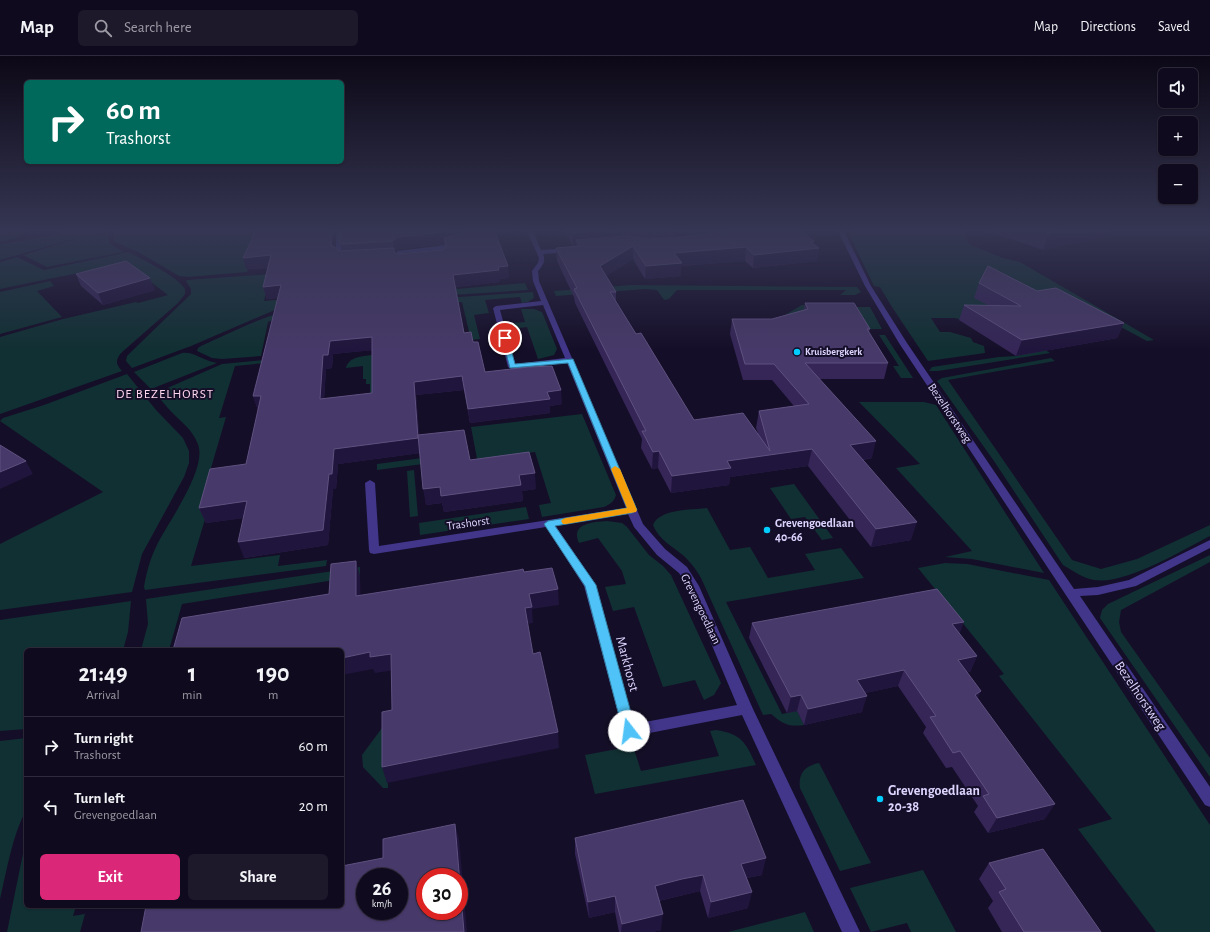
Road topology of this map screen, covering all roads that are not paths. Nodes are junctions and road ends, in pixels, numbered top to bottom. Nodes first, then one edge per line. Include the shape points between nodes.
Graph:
1 (536, 270) edge
2 (860, 270) edge
3 (545, 304) junction
4 (570, 360) junction
5 (370, 483) dead end
6 (632, 510) junction
7 (548, 524) junction
8 (1210, 544) edge
9 (1070, 593) junction
10 (746, 709) junction
11 (1210, 800) edge
12 (851, 932) edge

1 - 3 street, Grevengoedlaan via 534,276
2 - 9 street, Bezelhorstweg via 884,313
3 - 4 street, Grevengoedlaan
3 - 4 street via 496,308 512,367
4 - 6 street, Grevengoedlaan
5 - 7 street, Trashorst via 374,550
6 - 7 street, Trashorst
6 - 10 street, Grevengoedlaan via 638,525 647,537 683,570
7 - 10 street, Markhorst via 590,585 629,731
8 - 9 street via 1132,583 1098,591
9 - 11 street, Bezelhorstweg
10 - 12 street, Grevengoedlaan

